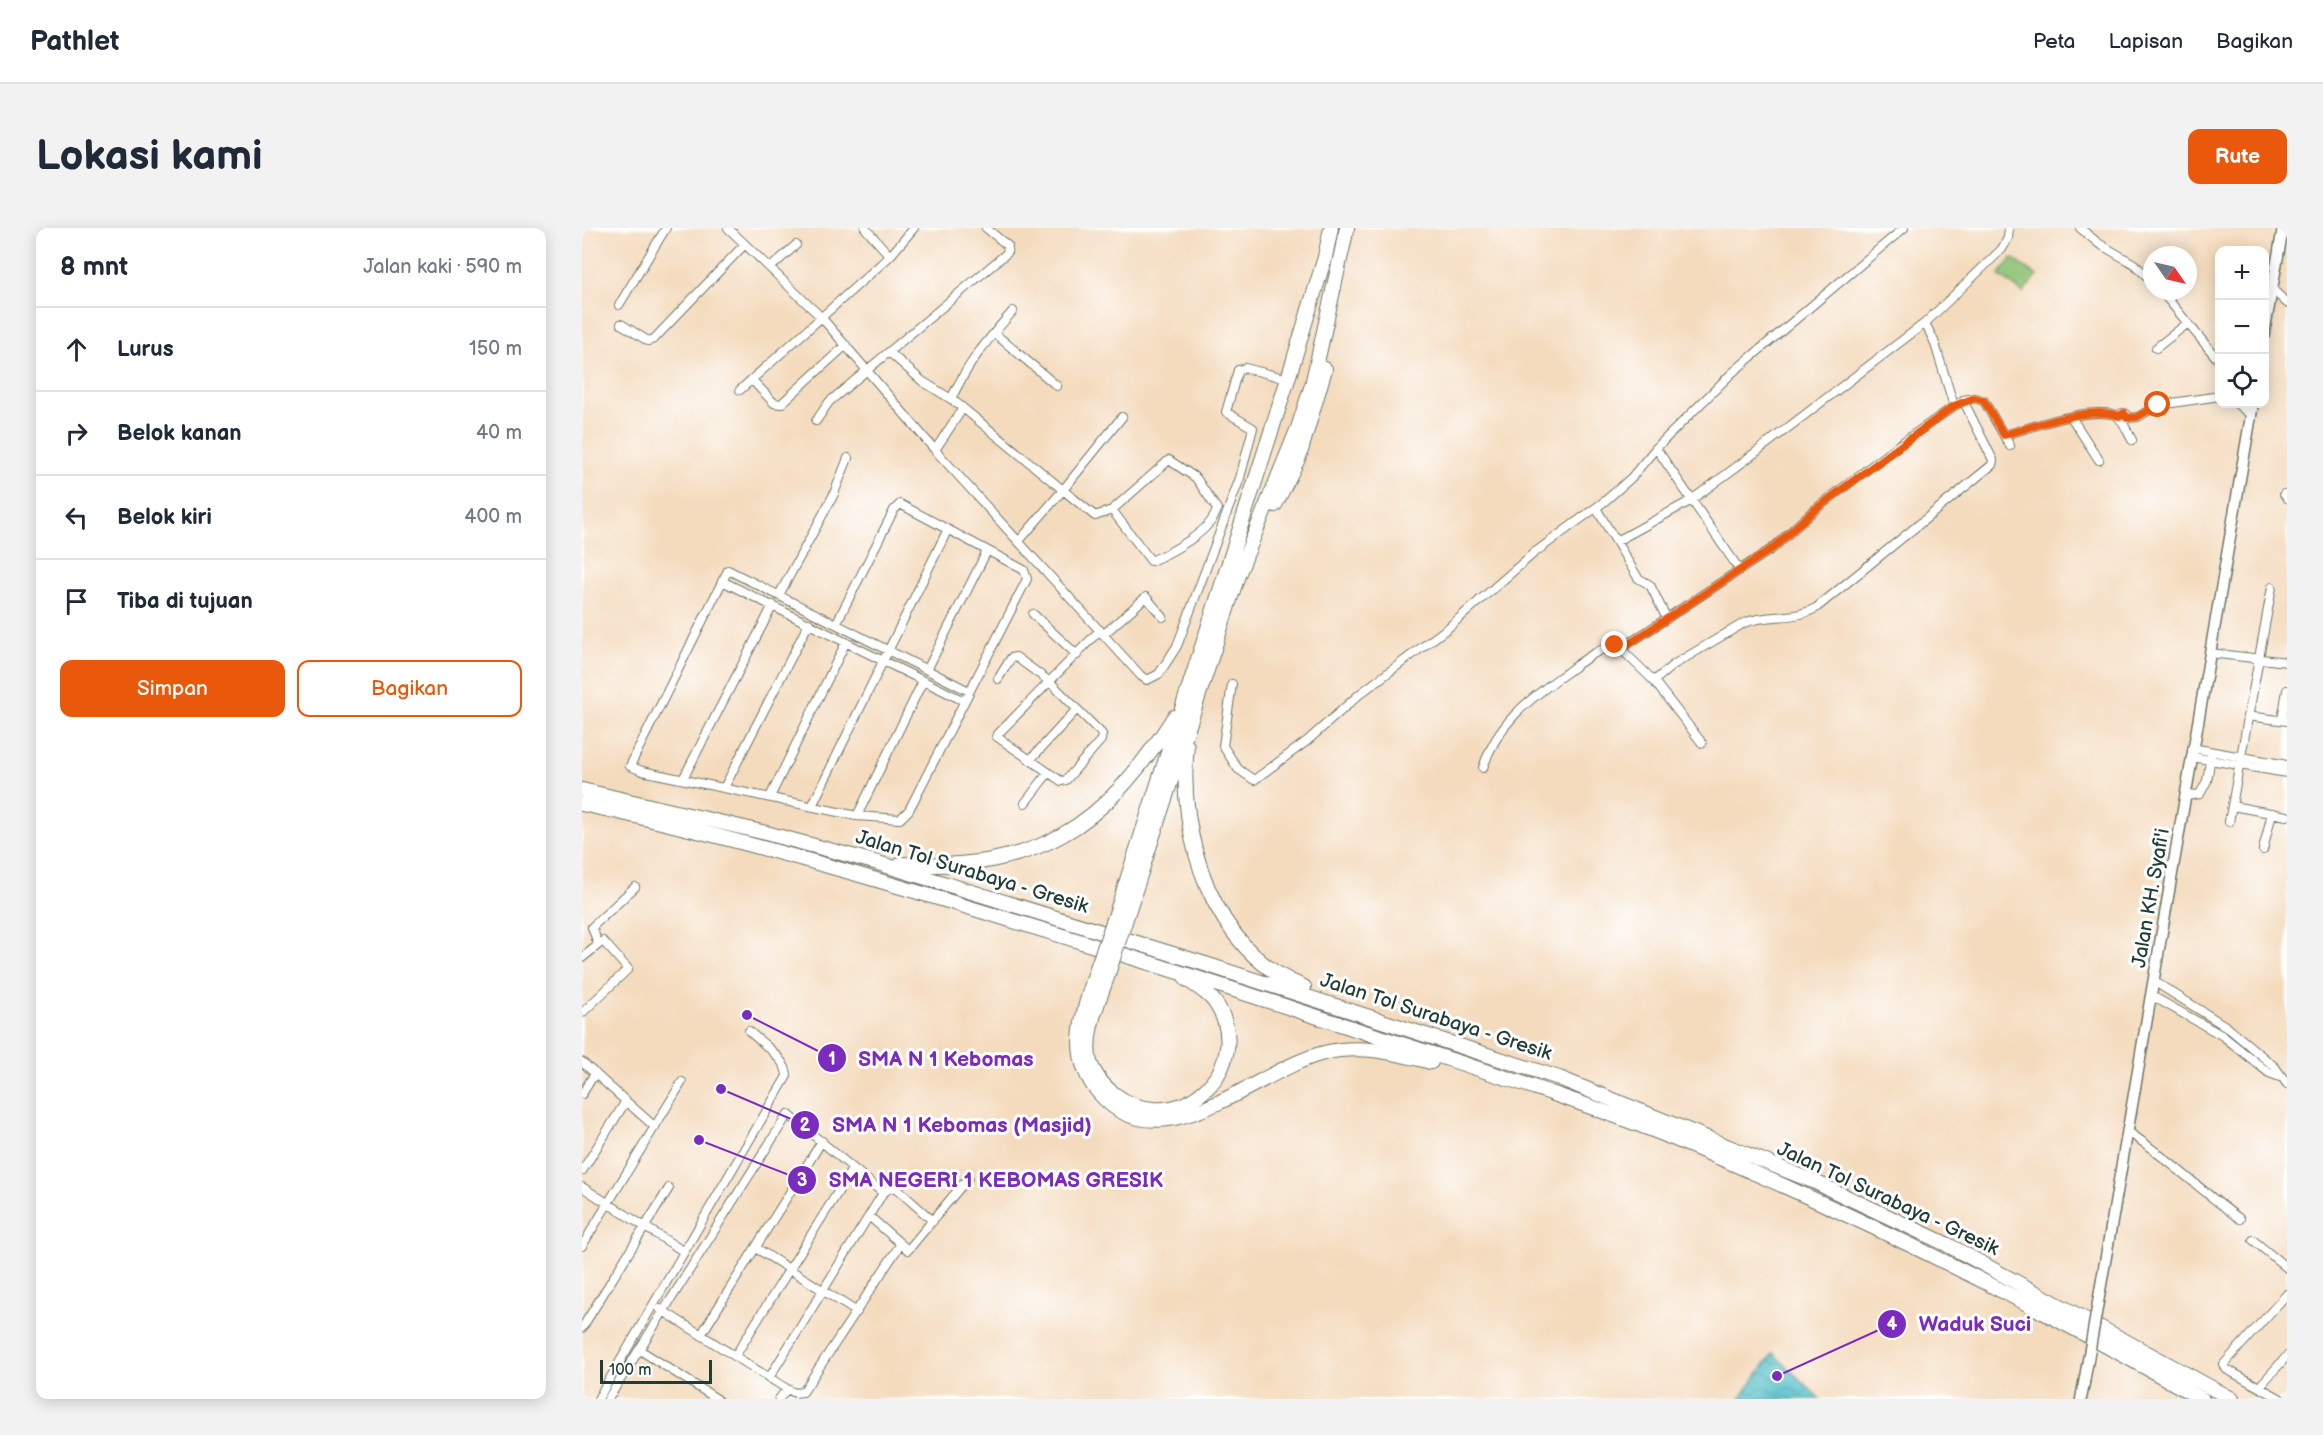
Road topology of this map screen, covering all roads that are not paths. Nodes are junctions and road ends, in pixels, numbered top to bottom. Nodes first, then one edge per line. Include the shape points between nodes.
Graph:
1 (666, 228) edge
2 (728, 228) edge
3 (866, 228) edge
4 (914, 228) edge
5 (986, 228) edge
6 (1331, 228) edge
7 (1347, 228) edge
8 (1904, 228) edge
9 (2018, 228) edge
10 (2080, 228) edge
11 (2283, 228) edge
12 (2009, 230) edge
13 (745, 244) junction
14 (796, 245) dead end
15 (890, 256) junction
16 (770, 268) junction
17 (2143, 272) edge
18 (2272, 289) junction
19 (2169, 300) edge
20 (2287, 303) edge
21 (619, 305) dead end
22 (2269, 308) edge
23 (1013, 311) dead end
24 (822, 318) junction
25 (1925, 323) junction
26 (2188, 323) junction
27 (621, 324) dead end
28 (994, 333) junction
29 (846, 345) junction
30 (2156, 348) dead end
31 (889, 352) junction
32 (2215, 356) edge
33 (868, 370) junction
34 (1288, 379) junction
35 (752, 380) junction
36 (1057, 386) dead end
37 (740, 390) dead end
38 (2215, 397) edge
39 (951, 399) junction
40 (1963, 400) junction
41 (1954, 406) junction
42 (963, 408) junction
43 (2242, 408) edge
44 (2252, 408) edge
45 (2251, 415) junction
46 (1122, 417) dead end
47 (2071, 417) junction
48 (2123, 418) junction
49 (816, 421) dead end
50 (2004, 435) junction
51 (2132, 440) dead end
52 (2010, 447) dead end
53 (1656, 448) junction
54 (935, 450) junction
55 (848, 458) dead end
56 (2099, 460) dead end
57 (1063, 490) junction
58 (1690, 501) junction
59 (1596, 508) junction
60 (1112, 510) junction
61 (947, 531) junction
62 (1020, 540) junction
63 (1617, 541) junction
64 (987, 551) junction
65 (1739, 569) junction
66 (722, 581) junction
67 (2272, 587) dead end
68 (779, 595) junction
69 (773, 605) junction
70 (1033, 615) dead end
71 (1163, 617) dead end
72 (1667, 620) junction
73 (809, 622) junction
74 (836, 624) junction
75 (1102, 632) junction
76 (846, 642) junction
77 (1623, 648) junction
78 (888, 650) junction
79 (2210, 653) junction
80 (1077, 654) junction
81 (2257, 659) junction
82 (883, 660) junction
83 (2287, 662) edge
84 (927, 670) junction
85 (998, 679) dead end
86 (923, 681) junction
87 (1654, 681) junction
88 (1050, 682) junction
89 (1232, 684) dead end
90 (2287, 690) edge
91 (969, 691) junction
92 (1185, 700) junction
93 (964, 701) junction
94 (1077, 709) junction
95 (1190, 716) junction
96 (2247, 716) junction
97 (2284, 721) edge
98 (1702, 743) dead end
99 (2211, 751) junction
100 (2192, 753) junction
101 (2240, 755) junction
102 (1030, 760) junction
103 (2211, 760) junction
104 (2239, 765) junction
105 (2287, 765) edge
106 (1484, 768) dead end
107 (1048, 772) junction
108 (2287, 773) edge
109 (683, 779) junction
110 (724, 788) junction
111 (582, 790) edge
112 (2186, 796) junction
113 (770, 797) junction
114 (1024, 803) dead end
115 (582, 804) edge
116 (812, 806) junction
117 (2232, 806) junction
118 (2272, 813) junction
119 (857, 816) junction
120 (2287, 816) edge
121 (2229, 822) dead end
122 (2263, 850) dead end
123 (878, 863) junction
124 (635, 887) dead end
125 (1125, 904) junction
126 (598, 944) junction
127 (582, 958) edge
128 (1174, 971) junction
129 (1102, 974) junction
130 (2155, 982) junction
131 (2152, 996) junction
132 (582, 1013) edge
133 (749, 1031) dead end
134 (1418, 1031) junction
135 (2259, 1054) junction
136 (2253, 1061) junction
137 (582, 1062) edge
138 (595, 1073) junction
139 (2280, 1077) junction
140 (682, 1082) dead end
141 (1518, 1082) junction
142 (2287, 1084) edge
143 (582, 1094) edge
144 (626, 1101) junction
145 (655, 1127) junction
146 (2127, 1131) junction
147 (822, 1140) junction
148 (853, 1168) junction
149 (582, 1171) edge
150 (968, 1178) dead end
151 (582, 1187) edge
152 (669, 1188) dead end
153 (883, 1193) junction
154 (608, 1204) junction
155 (870, 1217) junction
156 (2240, 1219) dead end
157 (933, 1221) junction
158 (645, 1227) junction
159 (2253, 1240) dead end
160 (900, 1245) junction
161 (582, 1246) edge
162 (756, 1248) junction
163 (683, 1251) junction
164 (2287, 1268) edge
165 (790, 1270) junction
166 (824, 1291) junction
167 (2287, 1294) edge
168 (655, 1305) junction
169 (664, 1311) junction
170 (857, 1312) junction
171 (582, 1328) edge
172 (701, 1335) junction
173 (640, 1350) junction
174 (735, 1356) junction
175 (2287, 1356) edge
176 (769, 1378) junction
177 (2259, 1387) junction
178 (787, 1389) junction
179 (702, 1395) edge
180 (598, 1399) edge
181 (608, 1399) edge
182 (717, 1399) edge
183 (779, 1399) edge
184 (2081, 1399) edge
185 (2202, 1399) edge
186 (2232, 1399) edge
187 (2281, 1399) edge

1 - 21 street
2 - 13 street
3 - 15 street
4 - 15 street
5 - 31 street via 1008,246 1007,253
6 - 34 highway
7 - 95 highway via 1333,329 1320,391 1299,458 1238,575
8 - 53 street via 1732,374
9 - 12 street
10 - 17 street
11 - 18 main road
12 - 25 street via 2005,244 1990,262
13 - 16 street
13 - 27 street via 654,339 648,340
14 - 16 street
15 - 24 street
16 - 24 street
18 - 20 street
18 - 22 main road
19 - 26 street
23 - 28 street
24 - 29 street
24 - 35 street
25 - 41 street
25 - 58 street
26 - 30 street
26 - 32 street
28 - 36 street
28 - 39 street via 974,356
29 - 33 street
29 - 35 street via 781,404 774,403
31 - 33 street
31 - 39 street via 922,381
33 - 49 street via 829,402
33 - 54 street
34 - 75 street via 1245,368 1238,370 1226,412 1252,426 1252,432 1236,489 1167,664 1150,680 1144,679
34 - 92 highway
35 - 37 street
38 - 48 street via 2156,405 2137,417
39 - 42 street
40 - 41 street
40 - 50 street via 1984,401
40 - 87 street via 1992,465 1816,608 1798,616 1744,623
41 - 65 street via 1813,511 1773,548
42 - 54 street
42 - 57 street
43 - 45 street
44 - 45 main road, Jalan KH. Syafi'i
45 - 79 main road, Jalan KH. Syafi'i
46 - 57 street
47 - 48 street via 2105,413
47 - 50 street
47 - 56 street
48 - 51 street
50 - 52 street
53 - 58 street
53 - 59 street via 1631,478
54 - 62 street
55 - 68 street via 833,496
57 - 60 street via 1095,516
57 - 62 street
58 - 63 street
58 - 65 street
59 - 63 street
59 - 89 street via 1534,553 1449,627 1360,693 1307,741 1254,780 1238,769 1223,747
60 - 60 street via 1169,460 1196,478 1217,509 1205,530 1151,561
61 - 64 street
61 - 74 street via 900,504 897,506
61 - 78 street
62 - 75 street
63 - 72 street via 1638,578 1650,585
64 - 84 street
64 - 91 street via 1024,570 1027,579
65 - 72 street
66 - 68 street via 728,570
66 - 69 street
66 - 109 street via 630,764 642,771
67 - 81 street
68 - 74 street
69 - 73 street
69 - 109 street
70 - 80 street
71 - 75 street via 1146,597
72 - 77 street
73 - 76 street
73 - 110 street
74 - 78 street
75 - 80 street
76 - 82 street
76 - 113 street
77 - 87 street via 1641,672
77 - 106 street via 1615,645 1597,651 1530,698 1505,724
78 - 82 street
78 - 84 street
79 - 81 street
79 - 100 main road, Jalan KH. Syafi'i
80 - 88 street
81 - 83 street
81 - 96 street
82 - 86 street
82 - 116 street
84 - 91 street
85 - 88 street via 1013,657
86 - 93 street
86 - 119 street
87 - 98 street
88 - 94 street
88 - 102 street via 997,737
90 - 97 street
91 - 93 street
92 - 123 highway via 1126,783 1066,835 1035,849 978,864 939,867
92 - 125 highway
93 - 119 street via 905,815 900,819
94 - 102 street
94 - 107 street via 1103,736 1066,780
95 - 125 highway
95 - 134 highway via 1185,760 1194,840 1209,888 1229,928 1258,959 1288,980
96 - 97 street
96 - 101 street
99 - 100 street
99 - 101 street
99 - 103 street
100 - 103 street
100 - 112 main road, Jalan KH. Syafi'i
101 - 104 street
101 - 105 street
102 - 107 street
103 - 104 street
103 - 112 street via 2203,791
104 - 108 street
104 - 117 street
107 - 114 street
109 - 110 street
110 - 113 street
111 - 123 highway, Jalan Tol Surabaya - Gresik via 766,832
112 - 130 main road, Jalan KH. Syafi'i
113 - 116 street
115 - 128 highway, Jalan Tol Surabaya - Gresik via 738,840 860,874
116 - 119 street
117 - 118 street
117 - 121 street
118 - 120 street
118 - 122 street
123 - 134 highway, Jalan Tol Surabaya - Gresik
124 - 126 street via 592,927
125 - 129 highway, bridge
126 - 127 street
126 - 132 street via 606,942 628,969
128 - 129 highway via 1215,1002 1224,1024 1225,1052 1218,1074 1203,1095 1186,1105 1160,1111 1141,1109 1121,1099 1107,1089 1093,1069 1089,1034
128 - 141 highway, Jalan Tol Surabaya - Gresik
129 - 141 highway via 1081,1024 1078,1045 1082,1066 1103,1098 1134,1116 1151,1120 1196,1113 1294,1062 1338,1050 1389,1052
130 - 131 main road, Jalan KH. Syafi'i
130 - 135 street via 2228,1027
131 - 136 street via 2223,1036
131 - 146 main road, Jalan KH. Syafi'i
133 - 163 street via 778,1058 788,1076
134 - 186 highway, Jalan Tol Surabaya - Gresik via 1559,1078 1815,1182 1946,1244
135 - 136 street
135 - 139 street via 2275,1067
136 - 139 street
137 - 138 street
138 - 143 street
138 - 144 street
139 - 142 street
140 - 145 street
141 - 185 highway, Jalan Tol Surabaya - Gresik via 1659,1133 1800,1192 2019,1299
144 - 145 street
144 - 149 street
145 - 154 street
146 - 156 street via 2163,1154
146 - 184 main road, Jalan KH. Syafi'i, bridge
147 - 148 street
147 - 162 street
147 - 169 street via 792,1115 786,1117
148 - 153 street
148 - 165 street
150 - 157 street
151 - 154 street
152 - 158 street
153 - 155 street
153 - 157 street via 896,1188
154 - 158 street
154 - 161 street
155 - 160 street
155 - 166 street
157 - 160 street via 910,1249
158 - 163 street
158 - 171 street
159 - 164 street
160 - 170 street
162 - 165 street
162 - 172 street
163 - 168 street
165 - 166 street
165 - 174 street
166 - 170 street
166 - 176 street
167 - 177 street via 2224,1364 2226,1369
168 - 169 street
168 - 180 street
169 - 172 street
169 - 173 street
170 - 178 street via 808,1388 795,1393
172 - 174 street
173 - 179 street
173 - 181 street
174 - 176 street
175 - 177 street
176 - 178 street
177 - 187 street
178 - 183 street
179 - 182 street

